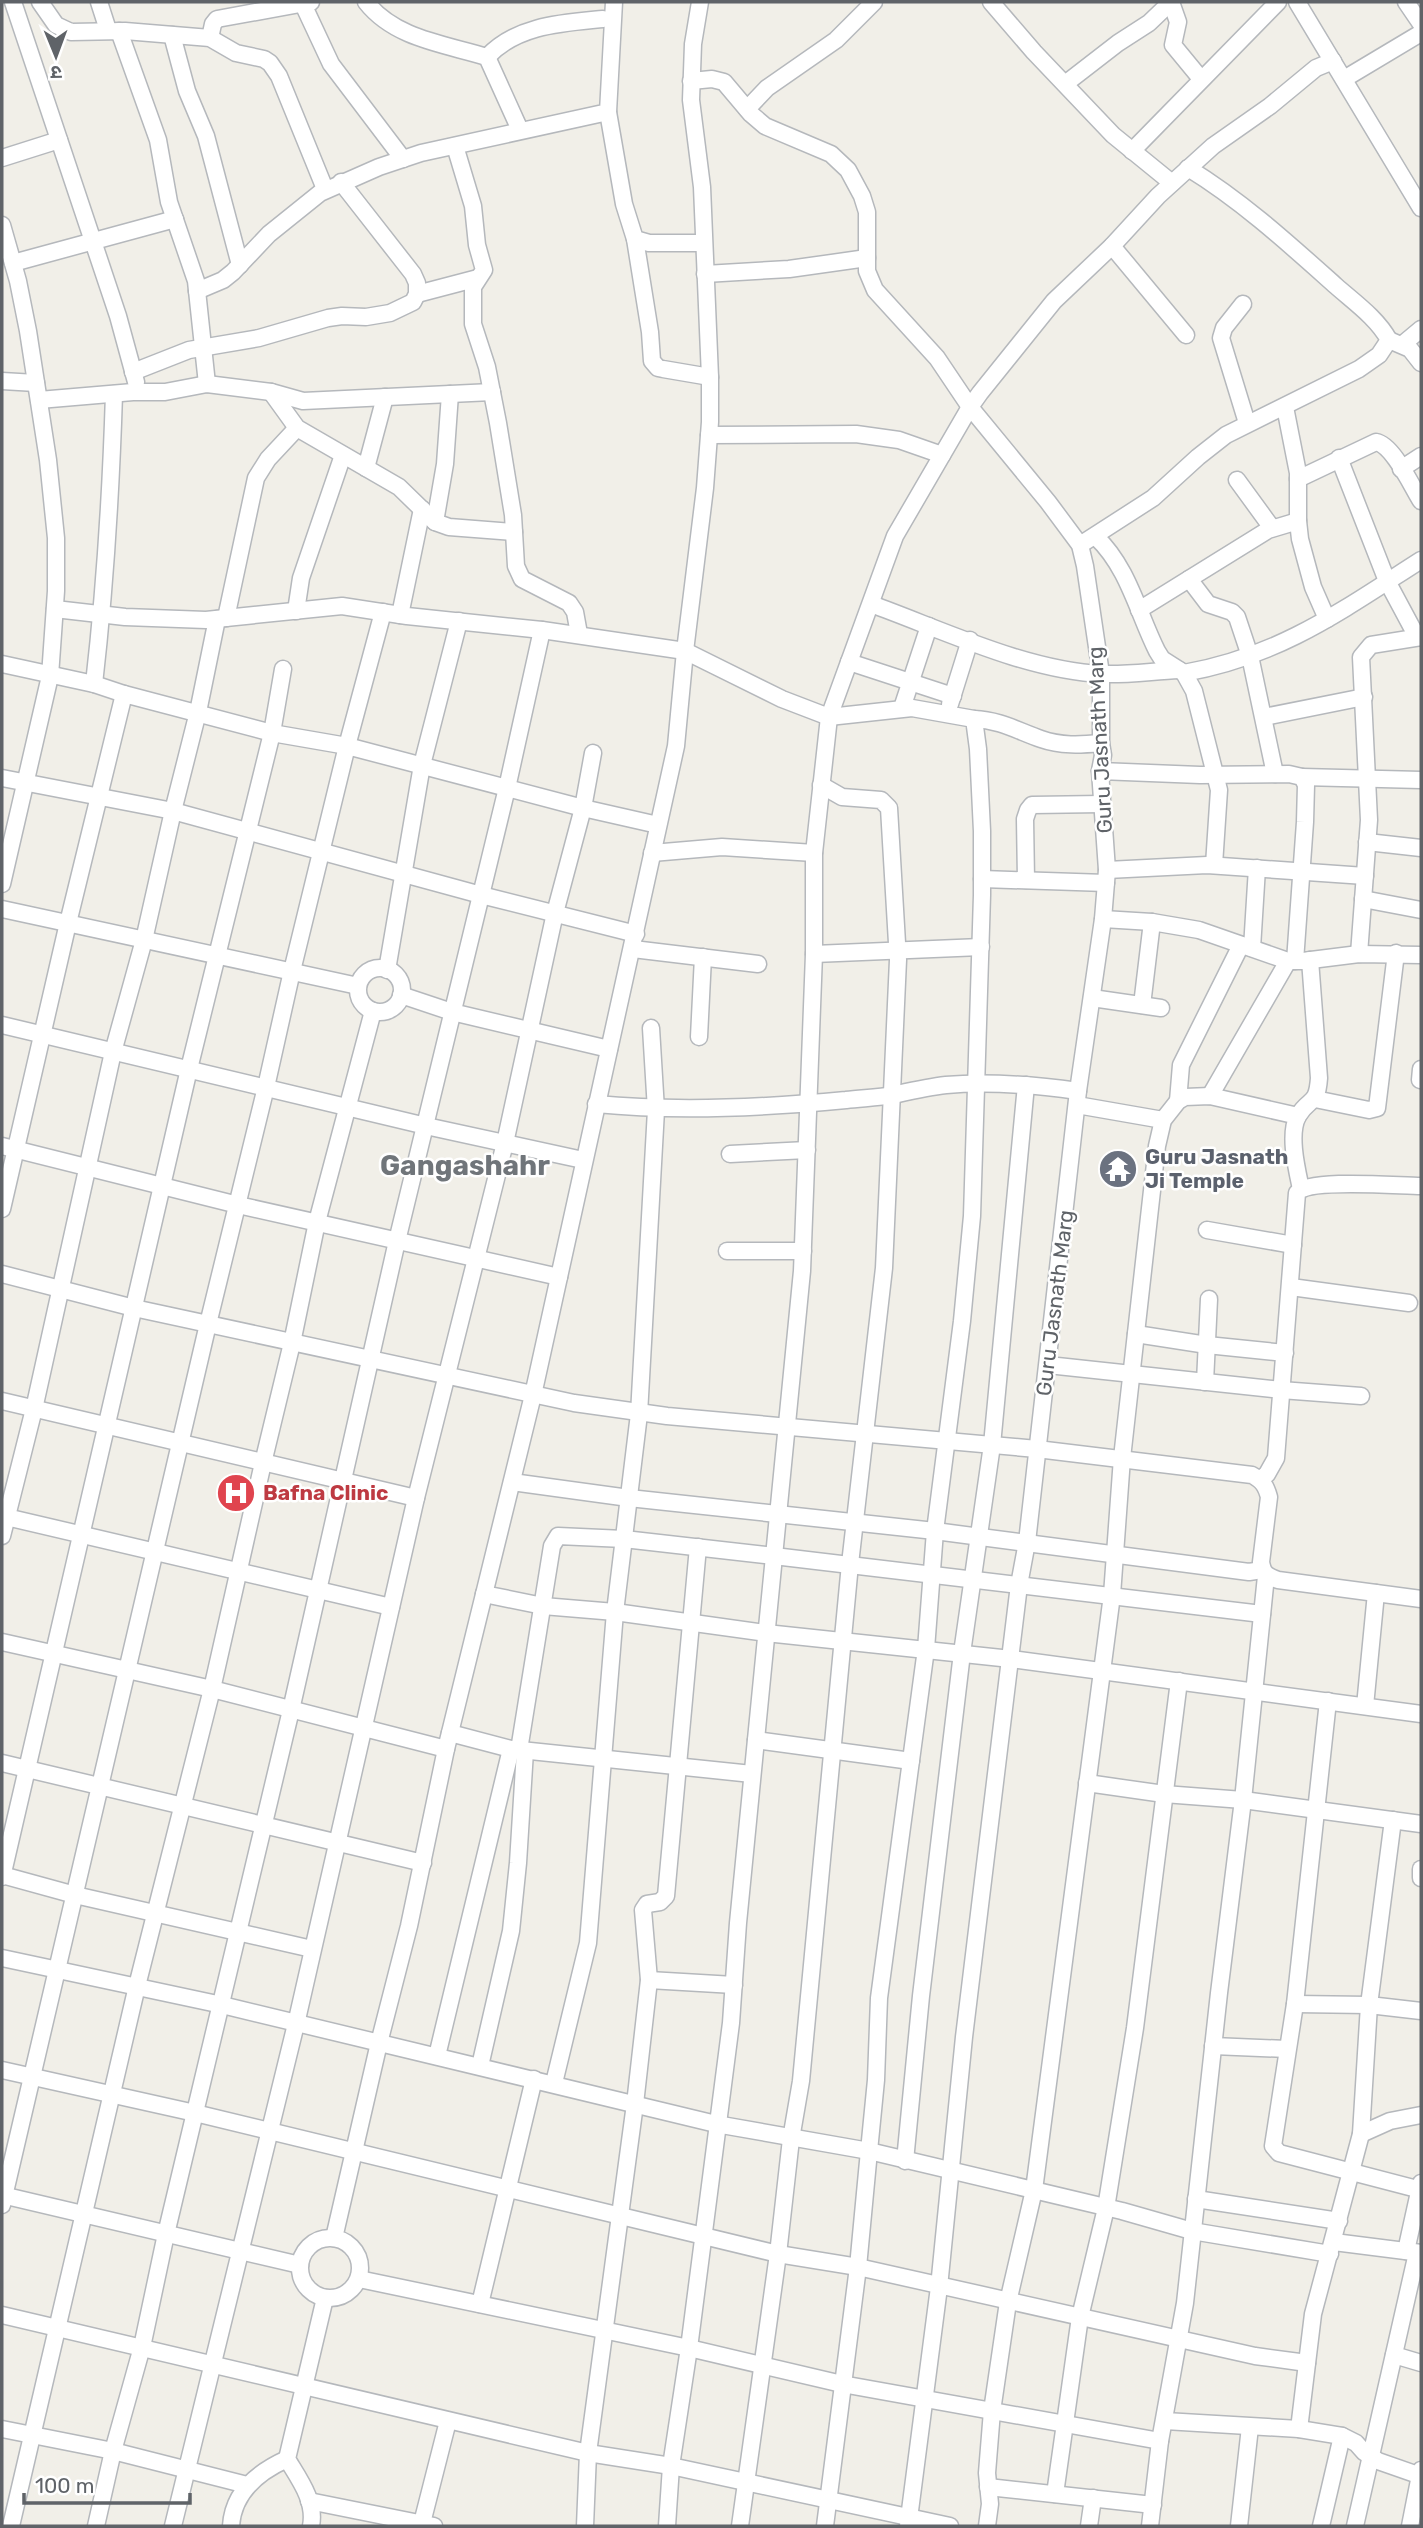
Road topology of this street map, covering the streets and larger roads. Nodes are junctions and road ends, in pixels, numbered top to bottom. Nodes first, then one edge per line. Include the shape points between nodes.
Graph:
1 (13, 2) edge
2 (40, 2) edge
3 (99, 2) edge
4 (306, 2) edge
5 (366, 2) edge
6 (614, 2) edge
7 (700, 2) edge
8 (874, 2) edge
9 (991, 2) edge
10 (1171, 2) edge
11 (1278, 2) edge
12 (1297, 2) edge
13 (1406, 2) edge
14 (603, 19) dead end
15 (1421, 24) edge
16 (113, 31) junction
17 (1421, 33) edge
18 (172, 36) junction
19 (210, 38) junction
20 (487, 57) junction
21 (1333, 61) junction
22 (1201, 79) junction
23 (1344, 79) junction
24 (691, 81) junction
25 (1065, 84) junction
26 (747, 109) junction
27 (608, 112) junction
28 (520, 130) junction
29 (59, 140) junction
30 (455, 146) junction
31 (1132, 151) junction
32 (2, 158) edge
33 (403, 159) junction
34 (1188, 168) junction
35 (341, 182) junction
36 (1172, 183) junction
37 (325, 189) junction
38 (1421, 208) edge
39 (175, 219) junction
40 (2, 225) edge
41 (635, 239) junction
42 (93, 243) junction
43 (703, 243) junction
44 (1112, 246) junction
45 (866, 258) junction
46 (13, 263) junction
47 (240, 265) junction
48 (705, 274) junction
49 (478, 278) junction
50 (197, 291) junction
51 (417, 294) junction
52 (1243, 304) dead end
53 (1421, 329) edge
54 (1186, 335) dead end
55 (1396, 342) junction
56 (202, 347) junction
57 (1421, 363) edge
58 (134, 372) junction
59 (710, 377) junction
60 (2, 381) edge
61 (36, 383) junction
62 (206, 384) junction
63 (139, 392) junction
64 (271, 392) junction
65 (492, 392) junction
66 (114, 394) junction
67 (450, 394) junction
68 (386, 397) junction
69 (39, 400) junction
70 (970, 407) junction
71 (1285, 407) junction
72 (1247, 423) junction
73 (297, 428) junction
74 (709, 435) junction
75 (343, 455) junction
76 (942, 455) junction
77 (1421, 456) edge
78 (1339, 458) junction
79 (366, 468) junction
80 (1401, 469) junction
81 (1298, 479) junction
82 (1237, 480) dead end
83 (1421, 501) edge
84 (422, 509) junction
85 (1298, 521) junction
86 (435, 522) junction
87 (1272, 528) junction
88 (514, 532) junction
89 (1096, 537) junction
90 (1080, 545) junction
91 (1421, 560) edge
92 (1189, 579) junction
93 (1387, 581) junction
94 (871, 604) junction
95 (55, 609) junction
96 (1139, 610) junction
97 (296, 611) junction
98 (383, 612) junction
99 (102, 615) junction
100 (400, 615) junction
101 (221, 619) junction
102 (1327, 619) junction
103 (459, 621) junction
104 (929, 626) junction
105 (541, 630) junction
106 (579, 634) junction
107 (1419, 637) edge
108 (970, 640) junction
109 (685, 651) junction
110 (1250, 656) junction
111 (849, 662) junction
112 (2, 664) edge
113 (283, 669) dead end
114 (1181, 671) junction
115 (1101, 674) junction
116 (50, 676) junction
117 (912, 683) junction
118 (94, 684) junction
119 (124, 694) junction
120 (953, 696) junction
121 (1364, 697) junction
122 (902, 708) junction
123 (198, 712) junction
124 (947, 713) junction
125 (829, 717) junction
126 (1264, 717) junction
127 (974, 719) junction
128 (272, 733) junction
129 (1101, 743) junction
130 (347, 746) junction
131 (593, 753) dead end
132 (422, 765) junction
133 (1100, 771) junction
134 (1275, 774) junction
135 (1215, 775) junction
136 (1303, 777) junction
137 (2, 778) edge
138 (1368, 778) junction
139 (1421, 780) edge
140 (24, 782) junction
141 (821, 785) junction
142 (507, 788) junction
143 (101, 796) junction
144 (1102, 804) junction
145 (583, 808) junction
146 (173, 811) junction
147 (658, 825) junction
148 (249, 832) junction
149 (1367, 842) junction
150 (1421, 848) edge
151 (321, 850) junction
152 (652, 853) junction
153 (814, 853) junction
154 (1214, 865) junction
155 (1256, 868) junction
156 (1301, 871) junction
157 (403, 874) junction
158 (1365, 876) junction
159 (1106, 877) junction
160 (982, 878) junction
161 (1026, 880) junction
162 (2, 884) edge
163 (481, 895) junction
164 (1363, 899) junction
165 (2, 909) edge
166 (1421, 910) edge
167 (555, 913) junction
168 (1102, 919) junction
169 (1152, 922) junction
170 (68, 923) junction
171 (144, 940) junction
172 (634, 941) junction
173 (1246, 946) junction
174 (981, 947) junction
175 (897, 950) junction
176 (1396, 953) junction
177 (814, 954) junction
178 (1359, 954) junction
179 (218, 955) junction
180 (1421, 955) edge
181 (703, 957) junction
182 (1298, 961) junction
183 (758, 964) dead end
184 (387, 970) junction
185 (292, 971) junction
186 (358, 986) junction
187 (401, 995) junction
188 (1092, 998) junction
189 (1142, 1005) junction
190 (1161, 1008) dead end
191 (373, 1011) junction
192 (452, 1012) junction
193 (2, 1025) edge
194 (651, 1028) dead end
195 (528, 1030) junction
196 (43, 1035) junction
197 (699, 1037) dead end
198 (609, 1049) junction
199 (113, 1052) junction
200 (189, 1069) junction
201 (974, 1084) junction
202 (1026, 1085) junction
203 (266, 1087) junction
204 (893, 1095) junction
205 (1210, 1096) junction
206 (1078, 1098) junction
207 (1315, 1099) junction
208 (1178, 1101) junction
209 (810, 1102) junction
210 (596, 1104) junction
211 (347, 1107) junction
212 (656, 1110) junction
213 (1298, 1116) junction
214 (1163, 1120) junction
215 (426, 1126) junction
216 (505, 1143) junction
217 (8, 1148) edge
218 (807, 1150) junction
219 (730, 1154) dead end
220 (583, 1160) junction
221 (89, 1168) junction
222 (162, 1186) junction
223 (1421, 1186) edge
224 (1301, 1189) junction
225 (238, 1205) junction
226 (2, 1209) edge
227 (317, 1222) junction
228 (1207, 1230) dead end
229 (397, 1241) junction
230 (1293, 1245) junction
231 (727, 1251) dead end
232 (803, 1251) junction
233 (474, 1259) junction
234 (2, 1274) edge
235 (559, 1277) junction
236 (1291, 1287) junction
237 (59, 1288) junction
238 (1209, 1299) dead end
239 (1409, 1303) dead end
240 (134, 1308) junction
241 (208, 1324) junction
242 (1136, 1334) junction
243 (292, 1343) junction
244 (1207, 1345) junction
245 (1285, 1353) junction
246 (370, 1360) junction
247 (1048, 1365) junction
248 (1131, 1374) junction
249 (446, 1376) junction
250 (1205, 1382) junction
251 (1281, 1390) junction
252 (533, 1395) junction
253 (1361, 1396) dead end
254 (2, 1401) edge
255 (33, 1409) junction
256 (639, 1414) junction
257 (107, 1425) junction
258 (787, 1427) junction
259 (864, 1434) junction
260 (947, 1441) junction
261 (180, 1443) junction
262 (992, 1445) junction
263 (1037, 1449) junction
264 (1122, 1458) junction
265 (262, 1463) junction
266 (1261, 1479) junction
267 (342, 1482) junction
268 (512, 1482) junction
269 (416, 1498) junction
270 (629, 1498) junction
271 (779, 1513) junction
272 (4, 1516) edge
273 (855, 1522) junction
274 (935, 1531) junction
275 (80, 1535) junction
276 (2, 1536) edge
277 (979, 1536) junction
278 (624, 1539) junction
279 (1027, 1542) junction
280 (698, 1547) junction
281 (156, 1553) junction
282 (1113, 1553) junction
283 (774, 1556) junction
284 (850, 1564) junction
285 (239, 1570) junction
286 (1264, 1573) junction
287 (931, 1574) junction
288 (972, 1579) junction
289 (1019, 1585) junction
290 (318, 1590) junction
291 (1376, 1593) junction
292 (484, 1594) junction
293 (1112, 1595) junction
294 (1421, 1599) edge
295 (543, 1606) junction
296 (391, 1607) junction
297 (615, 1612) junction
298 (1262, 1614) junction
299 (691, 1623) junction
300 (766, 1633) junction
301 (844, 1641) junction
302 (2, 1642) edge
303 (926, 1649) junction
304 (53, 1653) junction
305 (962, 1653) junction
306 (1011, 1659) junction
307 (128, 1670) junction
308 (1100, 1671) junction
309 (1179, 1681) junction
310 (212, 1689) junction
311 (1253, 1690) junction
312 (1328, 1701) junction
313 (1365, 1706) junction
314 (291, 1710) junction
315 (1421, 1714) edge
316 (362, 1728) junction
317 (450, 1732) junction
318 (756, 1740) junction
319 (446, 1749) junction
320 (518, 1750) junction
321 (833, 1751) junction
322 (603, 1759) junction
323 (911, 1761) junction
324 (2, 1763) edge
325 (678, 1766) junction
326 (26, 1769) junction
327 (752, 1774) junction
328 (1087, 1783) junction
329 (100, 1788) junction
330 (1164, 1794) junction
331 (1244, 1800) junction
332 (183, 1807) junction
333 (1317, 1809) junction
334 (1393, 1820) junction
335 (1421, 1824) edge
336 (262, 1825) junction
337 (337, 1841) junction
338 (423, 1863) junction
339 (1421, 1869) edge
340 (2, 1876) edge
341 (1421, 1878) edge
342 (75, 1895) junction
343 (157, 1913) junction
344 (238, 1932) junction
345 (312, 1949) junction
346 (2, 1958) edge
347 (58, 1970) junction
348 (649, 1980) junction
349 (734, 1985) junction
350 (137, 1986) junction
351 (1295, 2004) junction
352 (222, 2005) junction
353 (1369, 2005) junction
354 (1421, 2011) edge
355 (296, 2024) junction
356 (379, 2043) junction
357 (1213, 2046) junction
358 (1287, 2049) junction
359 (437, 2056) junction
360 (480, 2066) junction
361 (2, 2070) edge
362 (33, 2078) junction
363 (534, 2079) junction
364 (554, 2083) junction
365 (113, 2095) junction
366 (635, 2104) junction
367 (195, 2113) junction
368 (1421, 2115) edge
369 (716, 2124) junction
370 (268, 2132) junction
371 (1361, 2134) junction
372 (791, 2138) junction
373 (869, 2151) junction
374 (354, 2153) junction
375 (905, 2161) junction
376 (952, 2172) junction
377 (1351, 2172) junction
378 (1421, 2187) edge
379 (507, 2190) junction
380 (1034, 2190) junction
381 (2, 2198) edge
382 (1196, 2199) junction
383 (1106, 2208) junction
384 (84, 2215) junction
385 (619, 2217) junction
386 (1339, 2221) junction
387 (1192, 2231) junction
388 (166, 2234) junction
389 (702, 2235) junction
390 (334, 2238) junction
391 (1332, 2248) junction
392 (240, 2252) junction
393 (1415, 2252) edge
394 (778, 2254) junction
395 (300, 2265) junction
396 (858, 2267) junction
397 (359, 2278) junction
398 (939, 2287) junction
399 (325, 2298) junction
400 (1008, 2302) junction
401 (480, 2304) junction
402 (2, 2315) edge
403 (1080, 2317) junction
404 (59, 2330) junction
405 (605, 2330) junction
406 (1178, 2337) junction
407 (142, 2347) junction
408 (689, 2348) junction
409 (1394, 2355) junction
410 (1307, 2363) junction
411 (1421, 2363) edge
412 (213, 2364) junction
413 (763, 2366) junction
414 (842, 2384) junction
415 (303, 2386) junction
416 (924, 2400) junction
417 (992, 2411) junction
418 (448, 2421) junction
419 (1165, 2421) junction
420 (1067, 2424) junction
421 (1250, 2427) junction
422 (2, 2429) edge
423 (1300, 2429) junction
424 (33, 2435) junction
425 (1342, 2436) junction
426 (1160, 2441) junction
427 (113, 2451) junction
428 (587, 2453) junction
429 (1370, 2456) junction
430 (287, 2459) junction
431 (671, 2466) junction
432 (187, 2471) junction
433 (1421, 2474) edge
434 (746, 2483) junction
435 (247, 2485) junction
436 (988, 2487) junction
437 (1055, 2494) junction
438 (1093, 2498) junction
439 (829, 2499) junction
440 (309, 2501) junction
441 (1153, 2505) junction
442 (356, 2510) junction
443 (909, 2522) edge
444 (430, 2525) edge
445 (11, 2526) edge
446 (96, 2526) edge
447 (173, 2526) edge
448 (231, 2526) edge
449 (311, 2526) edge
450 (353, 2526) edge
451 (586, 2526) edge
452 (667, 2526) edge
453 (740, 2526) edge
454 (825, 2526) edge
455 (950, 2526) edge
456 (987, 2526) edge
457 (1089, 2526) edge
458 (1150, 2526) edge
459 (1238, 2526) edge
460 (1321, 2526) edge
461 (1354, 2526) edge
462 (1409, 2526) edge

1 - 29 street
2 - 16 street via 62,29
3 - 16 street
4 - 19 street via 218,19
4 - 33 street via 331,64
5 - 20 street via 377,15 407,33
6 - 27 street
7 - 24 street
8 - 26 street via 836,40 767,88
9 - 25 street
10 - 22 street via 1178,22 1172,45
10 - 25 street
11 - 22 street
12 - 21 street
13 - 15 street
14 - 20 street via 532,29 502,43
16 - 18 street
16 - 39 street via 158,140
17 - 23 street
18 - 19 street
18 - 47 street via 206,136
19 - 37 street via 236,53 264,59 275,69
20 - 28 street
21 - 23 street
21 - 34 street via 1317,68
22 - 31 street
23 - 38 street
24 - 26 street, Guru Jasnath Marg via 724,82
24 - 43 street
25 - 31 street
26 - 45 street, Guru Jasnath Marg via 765,126 831,154 848,170 867,212
27 - 28 street
27 - 41 street
28 - 30 street
29 - 32 street
29 - 42 street
30 - 33 street
30 - 49 street via 473,206 484,270
31 - 36 street
33 - 35 street
34 - 36 street
34 - 55 street via 1288,243
35 - 37 street
35 - 51 street via 406,264 417,283
36 - 44 street
37 - 47 street via 277,227
39 - 42 street
39 - 50 street
40 - 46 street
41 - 43 street
41 - 59 street via 652,361 658,368
42 - 46 street
42 - 58 street
43 - 48 street
44 - 54 street
44 - 70 street via 1048,308
45 - 48 street
45 - 70 street, Guru Jasnath Marg via 875,290 937,358
46 - 61 street
47 - 50 street via 223,280
48 - 59 street
49 - 51 street
49 - 65 street via 471,294 473,324
50 - 56 street
51 - 56 street via 409,305 390,313 328,318
52 - 72 street via 1221,338
53 - 55 street
55 - 57 street
55 - 71 street via 1359,369
56 - 58 street
56 - 62 street
58 - 63 street
59 - 74 street
60 - 61 street
61 - 69 street
62 - 63 street
62 - 64 street
63 - 66 street
64 - 68 street via 303,401
64 - 73 street
65 - 67 street
65 - 88 street
66 - 69 street
66 - 99 street
67 - 68 street
67 - 86 street
68 - 79 street
69 - 95 street via 56,538
70 - 76 street
70 - 90 street, Guru Jasnath Marg
71 - 72 street
71 - 81 street
72 - 89 street
73 - 75 street
73 - 101 street via 256,478
74 - 76 street via 856,434 899,440
74 - 109 street
75 - 79 street
75 - 97 street via 301,578
76 - 94 street via 895,536
77 - 80 street
78 - 80 street via 1376,442 1387,447
78 - 81 street
78 - 93 street
79 - 84 street via 408,494
80 - 83 street
81 - 85 street
82 - 87 street
84 - 86 street
84 - 100 street
85 - 87 street
85 - 102 street via 1304,558
86 - 88 street
87 - 92 street
88 - 106 street via 518,574 569,603
89 - 90 street
89 - 96 street via 1122,572
90 - 115 street, Guru Jasnath Marg
91 - 93 street
92 - 96 street
92 - 110 street via 1208,604 1237,617
93 - 102 street
93 - 107 street
94 - 104 street
94 - 111 street
95 - 99 street
95 - 116 street
96 - 114 street via 1163,659
97 - 98 street via 342,606
97 - 101 street
98 - 100 street
98 - 130 street
99 - 101 street
99 - 118 street
100 - 103 street
101 - 123 street
102 - 110 street
103 - 105 street
103 - 132 street
104 - 108 street
104 - 117 street
105 - 106 street
105 - 142 street
106 - 109 street
107 - 121 street via 1371,645 1364,652
108 - 115 street via 1041,664
108 - 120 street
109 - 125 street
109 - 147 street via 679,731
110 - 114 street
110 - 126 street
111 - 117 street
111 - 125 street
112 - 116 street
113 - 128 street
114 - 115 street
114 - 135 street via 1194,691
115 - 129 street, Guru Jasnath Marg
116 - 118 street
116 - 140 street
117 - 120 street
117 - 122 street
118 - 119 street
119 - 123 street
119 - 143 street
120 - 124 street
121 - 126 street
121 - 138 street
122 - 124 street
122 - 125 street
123 - 128 street
123 - 146 street
124 - 127 street
125 - 141 street
126 - 134 street
127 - 129 street via 1001,723 1057,743
127 - 160 street
128 - 130 street
128 - 148 street
129 - 133 street, Guru Jasnath Marg
130 - 132 street
130 - 151 street
131 - 145 street
132 - 142 street
132 - 157 street
133 - 135 street
133 - 144 street, Guru Jasnath Marg
134 - 135 street
134 - 136 street
135 - 154 street via 1219,807
136 - 138 street
136 - 156 street
137 - 140 street
138 - 139 street
138 - 149 street
140 - 143 street
140 - 162 street
141 - 153 street
141 - 175 street via 842,797 881,800 888,808
142 - 145 street
142 - 163 street
143 - 146 street
143 - 170 street
144 - 159 street, Guru Jasnath Marg
144 - 161 street via 1032,806 1025,819
145 - 147 street
145 - 167 street
146 - 148 street
146 - 171 street
147 - 152 street
148 - 151 street
148 - 179 street
149 - 150 street
149 - 158 street
151 - 157 street
151 - 185 street
152 - 153 street via 722,847
152 - 172 street
153 - 177 street
154 - 155 street
154 - 159 street via 1165,865
155 - 156 street
155 - 173 street
156 - 158 street
156 - 182 street
157 - 163 street
157 - 184 street
158 - 164 street
159 - 161 street
159 - 168 street, Guru Jasnath Marg
160 - 161 street
160 - 174 street
163 - 167 street
163 - 192 street
164 - 166 street
164 - 178 street
165 - 170 street
167 - 172 street
167 - 195 street
168 - 169 street
168 - 188 street, Guru Jasnath Marg
169 - 173 street via 1199,930
169 - 189 street
170 - 171 street
170 - 196 street
171 - 179 street
171 - 199 street
172 - 181 street
172 - 198 street
173 - 182 street
173 - 208 street via 1181,1065
174 - 175 street
174 - 201 street
175 - 177 street
175 - 204 street
176 - 178 street
176 - 180 street
176 - 207 street via 1377,1108
177 - 209 street
178 - 182 street
179 - 185 street
179 - 200 street
181 - 183 street
181 - 197 street
182 - 205 street
182 - 207 street via 1319,1078
184 - 186 street via 369,972
184 - 187 street via 399,980
185 - 186 street
185 - 203 street
186 - 191 street via 361,1001
187 - 191 street via 388,1011
187 - 192 street
188 - 189 street
188 - 206 street, Guru Jasnath Marg
189 - 190 street
191 - 211 street
192 - 195 street
192 - 215 street
193 - 196 street
194 - 212 street
195 - 198 street
195 - 216 street
196 - 199 street
196 - 217 street
198 - 210 street
199 - 200 street
199 - 221 street
200 - 203 street
200 - 222 street
201 - 202 street
201 - 204 street
201 - 260 street via 972,1216
202 - 206 street
202 - 262 street
203 - 211 street
203 - 225 street
204 - 209 street
204 - 259 street via 884,1268
205 - 208 street
205 - 213 street
206 - 214 street
206 - 247 street, Guru Jasnath Marg
207 - 213 street
208 - 214 street
209 - 212 street
209 - 218 street
210 - 212 street
210 - 220 street
211 - 215 street
211 - 227 street
212 - 256 street
213 - 224 street via 1294,1154
214 - 242 street
215 - 216 street
215 - 229 street
216 - 220 street
216 - 233 street
217 - 221 street
217 - 226 street
218 - 219 street
218 - 232 street
220 - 235 street
221 - 222 street
221 - 237 street
222 - 225 street
222 - 240 street
223 - 224 street via 1318,1184
224 - 230 street via 1295,1200
225 - 227 street
225 - 241 street
227 - 229 street
227 - 243 street
228 - 230 street
229 - 233 street
229 - 246 street
230 - 236 street
231 - 232 street
232 - 258 street
233 - 235 street
233 - 249 street
234 - 237 street
235 - 252 street
236 - 239 street
236 - 245 street
237 - 240 street
237 - 255 street
238 - 244 street
240 - 241 street
240 - 257 street
241 - 243 street
241 - 261 street
242 - 244 street
242 - 248 street
243 - 246 street
243 - 265 street
244 - 245 street
244 - 250 street
245 - 251 street
246 - 249 street
246 - 267 street
247 - 248 street
247 - 263 street, Guru Jasnath Marg
248 - 250 street
248 - 264 street
249 - 252 street
249 - 269 street
250 - 251 street
251 - 253 street
251 - 266 street via 1276,1458
252 - 256 street
252 - 268 street
254 - 255 street
255 - 257 street
255 - 272 street
256 - 258 street
256 - 270 street
257 - 261 street
257 - 275 street
258 - 259 street
258 - 271 street
259 - 260 street
259 - 273 street
260 - 262 street
260 - 274 street
261 - 265 street
261 - 281 street
262 - 263 street
262 - 277 street
263 - 264 street
263 - 279 street, Guru Jasnath Marg
264 - 266 street via 1241,1472
264 - 282 street
265 - 267 street
265 - 285 street
266 - 286 street via 1269,1497 1261,1562
267 - 269 street
267 - 290 street
268 - 270 street
268 - 292 street
269 - 296 street
270 - 271 street
270 - 278 street
271 - 273 street
271 - 283 street
272 - 275 street
272 - 276 street
273 - 274 street
273 - 284 street
274 - 277 street
274 - 287 street
275 - 281 street
275 - 304 street
277 - 279 street
277 - 288 street
278 - 280 street
278 - 295 street via 564,1535 554,1539
278 - 297 street
279 - 282 street
279 - 289 street, Guru Jasnath Marg
280 - 283 street
280 - 299 street
281 - 285 street
281 - 307 street
282 - 286 street
282 - 293 street
283 - 284 street
283 - 300 street
284 - 287 street
284 - 301 street
285 - 290 street
285 - 310 street
286 - 291 street via 1278,1580
286 - 298 street
287 - 288 street
287 - 303 street
288 - 289 street
288 - 305 street
289 - 293 street
289 - 306 street, Guru Jasnath Marg
290 - 296 street
290 - 314 street
291 - 294 street
291 - 313 street
292 - 295 street
292 - 317 street
293 - 298 street
293 - 308 street
295 - 297 street
295 - 320 street
296 - 316 street
297 - 299 street
297 - 322 street
298 - 311 street
299 - 300 street
299 - 325 street
300 - 301 street
300 - 318 street
301 - 303 street
301 - 321 street
302 - 304 street
303 - 305 street
303 - 323 street
304 - 307 street
304 - 326 street
305 - 306 street
305 - 375 street
306 - 308 street
306 - 376 street, Guru Jasnath Marg via 964,2037
307 - 310 street
307 - 329 street
308 - 309 street
308 - 328 street
309 - 311 street
309 - 330 street
310 - 314 street
310 - 332 street
311 - 312 street
311 - 331 street
312 - 313 street
312 - 333 street
313 - 315 street
314 - 316 street
314 - 336 street
316 - 319 street
316 - 337 street
317 - 319 street
317 - 320 street
318 - 321 street
318 - 327 street
319 - 338 street
320 - 322 street
320 - 359 street
320 - 360 street via 518,1863 511,1931
321 - 323 street
321 - 372 street via 805,2045
322 - 325 street
322 - 364 street via 586,1959
323 - 373 street via 879,1998
324 - 326 street
325 - 327 street
325 - 348 street via 666,1896 643,1910
326 - 329 street
326 - 340 street
327 - 349 street
328 - 330 street
328 - 380 street
329 - 332 street
329 - 342 street
330 - 331 street
330 - 383 street via 1135,2028
331 - 333 street
331 - 357 street
332 - 336 street
332 - 343 street
333 - 334 street
333 - 351 street
334 - 335 street
334 - 353 street
336 - 337 street
336 - 344 street
337 - 338 street
337 - 345 street
338 - 356 street
339 - 341 street
340 - 342 street
342 - 343 street
342 - 347 street
343 - 344 street
343 - 350 street
344 - 345 street
344 - 352 street
345 - 355 street
346 - 347 street
347 - 350 street
347 - 362 street
348 - 349 street
348 - 366 street
349 - 369 street
350 - 352 street
350 - 365 street
351 - 353 street
351 - 358 street
352 - 355 street
352 - 367 street
353 - 354 street
353 - 371 street
355 - 356 street
355 - 370 street
356 - 359 street
356 - 374 street
357 - 358 street
357 - 382 street
358 - 377 street via 1272,2139 1275,2150
359 - 360 street
360 - 363 street
361 - 362 street
362 - 365 street
362 - 381 street
363 - 364 street
363 - 379 street
364 - 366 street
365 - 367 street
365 - 384 street
366 - 369 street
366 - 385 street
367 - 370 street
367 - 388 street
368 - 371 street via 1390,2121
369 - 372 street
369 - 389 street
370 - 374 street
370 - 392 street
371 - 377 street
372 - 373 street
372 - 394 street
373 - 375 street
373 - 396 street
374 - 379 street
374 - 390 street
375 - 376 street
376 - 380 street
376 - 398 street, Guru Jasnath Marg
377 - 378 street
377 - 386 street
378 - 393 street
379 - 385 street
379 - 401 street
380 - 383 street
380 - 400 street
381 - 384 street
382 - 386 street
382 - 387 street
383 - 387 street
383 - 403 street
384 - 388 street
384 - 404 street
385 - 389 street
385 - 405 street
386 - 391 street
387 - 391 street
387 - 406 street
388 - 392 street
388 - 407 street
389 - 394 street
389 - 408 street
390 - 395 street via 307,2248
390 - 397 street via 356,2252
391 - 393 street
391 - 410 street via 1313,2314
392 - 395 street
392 - 412 street
393 - 409 street
394 - 396 street
394 - 413 street
395 - 399 street via 309,2290
396 - 398 street
396 - 414 street
397 - 399 street via 345,2294
397 - 401 street
398 - 400 street
398 - 416 street, Guru Jasnath Marg
399 - 415 street
400 - 403 street
400 - 417 street
401 - 405 street
402 - 404 street
403 - 406 street
403 - 420 street
404 - 407 street
404 - 424 street
405 - 408 street
405 - 428 street
406 - 410 street
406 - 419 street
407 - 412 street
407 - 427 street
408 - 413 street
408 - 431 street
409 - 411 street
409 - 429 street
410 - 423 street
412 - 415 street
412 - 432 street
413 - 414 street
413 - 434 street
414 - 416 street
414 - 439 street
415 - 418 street
415 - 430 street
416 - 417 street
416 - 443 street, Guru Jasnath Marg
417 - 420 street
417 - 436 street
418 - 428 street
418 - 444 street
419 - 421 street
419 - 426 street
420 - 426 street
420 - 437 street
421 - 423 street
421 - 459 street
422 - 424 street
423 - 425 street
424 - 427 street
424 - 445 street
425 - 429 street
425 - 460 street
426 - 441 street
427 - 432 street
427 - 446 street
428 - 431 street
428 - 451 street
429 - 433 street
429 - 461 street
430 - 435 street
430 - 440 street
431 - 434 street
431 - 452 street
432 - 435 street
432 - 447 street
433 - 462 street
434 - 439 street
434 - 453 street
435 - 448 street via 236,2502
436 - 437 street
436 - 456 street
437 - 438 street
438 - 441 street
438 - 457 street
439 - 443 street
439 - 454 street
440 - 442 street
440 - 449 street
441 - 458 street
442 - 444 street
442 - 450 street
443 - 455 street

